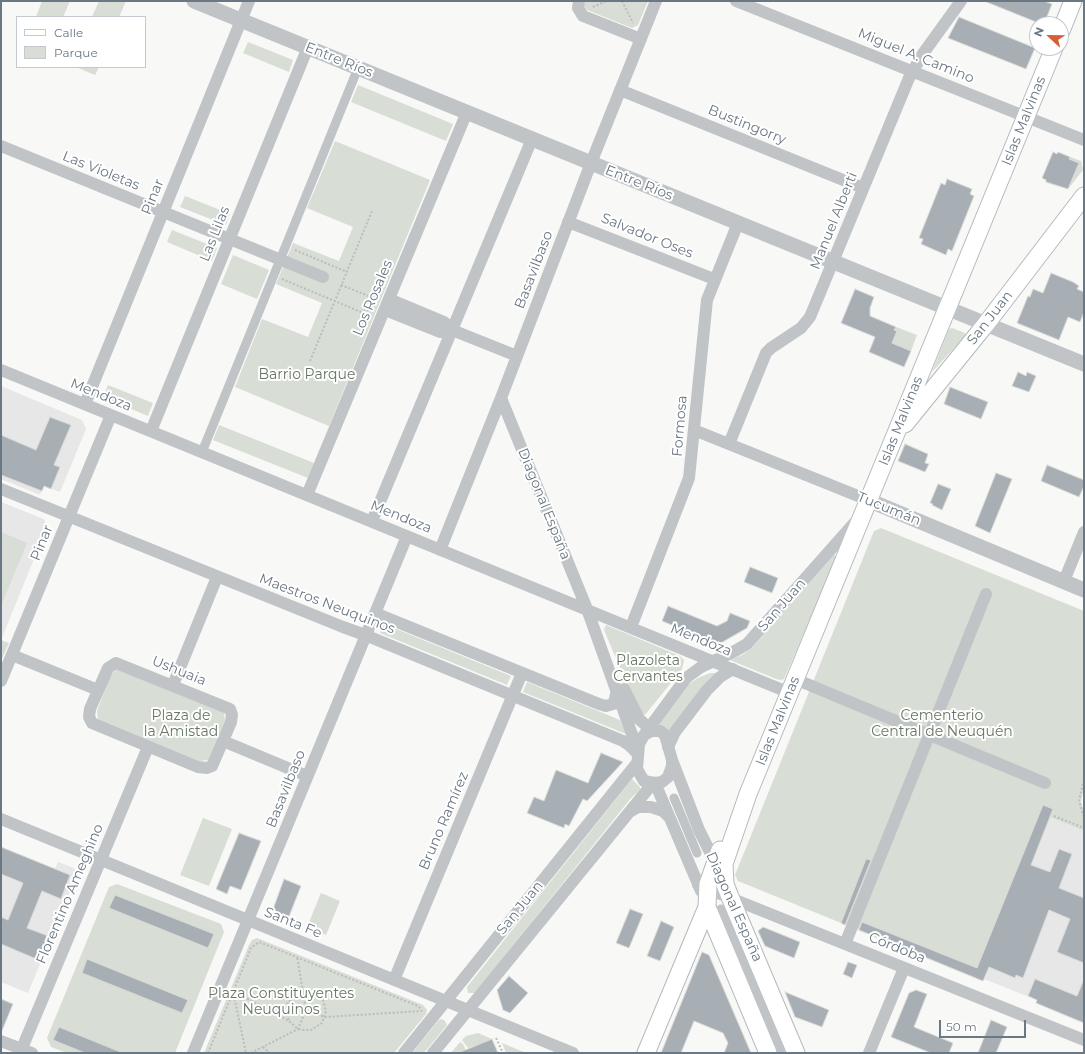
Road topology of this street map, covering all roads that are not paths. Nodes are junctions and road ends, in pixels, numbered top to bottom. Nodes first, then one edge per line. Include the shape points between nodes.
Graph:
1 (194, 1) edge
2 (249, 1) edge
3 (656, 1) edge
4 (736, 1) edge
5 (961, 1) edge
6 (1073, 1) edge
7 (583, 7) edge
8 (1067, 16) edge
9 (241, 20) junction
10 (641, 39) junction
11 (308, 47) junction
12 (1051, 56) edge
13 (358, 68) junction
14 (912, 71) junction
15 (620, 90) junction
16 (467, 112) junction
17 (1026, 116) junction
18 (532, 139) junction
19 (1084, 140) edge
20 (1, 146) edge
21 (591, 163) junction
22 (863, 188) junction
23 (1084, 196) edge
24 (163, 212) junction
25 (568, 222) junction
26 (738, 223) junction
27 (229, 239) junction
28 (280, 260) junction
29 (833, 262) junction
30 (323, 277) dead end
31 (714, 279) junction
32 (387, 304) junction
33 (947, 308) junction
34 (986, 324) junction
35 (452, 330) junction
36 (517, 356) junction
37 (1084, 364) edge
38 (1, 370) edge
39 (501, 398) junction
40 (84, 404) junction
41 (111, 415) junction
42 (694, 430) junction
43 (151, 431) junction
44 (894, 438) junction
45 (729, 444) junction
46 (202, 452) junction
47 (1, 489) edge
48 (307, 495) junction
49 (866, 507) junction
50 (69, 517) junction
51 (372, 522) junction
52 (1084, 532) edge
53 (406, 536) junction
54 (440, 550) junction
55 (217, 577) junction
56 (1064, 581) junction
57 (1084, 590) edge
58 (986, 594) dead end
59 (587, 610) junction
60 (375, 613) junction
61 (631, 627) junction
62 (366, 635) junction
63 (682, 648) junction
64 (12, 655) junction
65 (714, 662) junction
66 (733, 670) junction
67 (522, 673) junction
68 (686, 678) junction
69 (1, 682) edge
70 (173, 685) junction
71 (793, 686) junction
72 (617, 689) junction
73 (98, 690) junction
74 (512, 696) junction
75 (648, 732) junction
76 (930, 735) junction
77 (223, 741) junction
78 (148, 747) junction
79 (668, 747) junction
80 (637, 756) junction
81 (672, 760) junction
82 (307, 776) junction
83 (654, 783) junction
84 (1045, 783) dead end
85 (748, 794) junction
86 (674, 798) dead end
87 (628, 813) junction
88 (670, 817) junction
89 (1, 819) edge
90 (697, 853) dead end
91 (101, 860) junction
92 (715, 863) junction
93 (703, 886) junction
94 (721, 899) junction
95 (247, 920) junction
96 (748, 938) junction
97 (728, 940) junction
98 (845, 944) junction
99 (904, 968) junction
100 (394, 980) junction
101 (445, 1001) junction
102 (468, 1010) junction
103 (1, 1040) edge
104 (1084, 1040) edge
105 (25, 1052) edge
106 (193, 1053) edge
107 (404, 1053) edge
108 (433, 1053) edge
109 (573, 1053) edge
110 (646, 1053) edge
111 (768, 1053) edge
112 (781, 1053) edge
113 (796, 1053) edge
114 (869, 1053) edge

1 - 9 street, Entre Ríos
2 - 9 street, Pinar
3 - 10 street, Basavilbaso
4 - 14 street, Miguel A. Camino
5 - 14 street, Manuel Alberti
6 - 8 main road
7 - 10 street via 586,17
9 - 11 street, Entre Ríos
9 - 24 street, Pinar
10 - 15 street, Basavilbaso
11 - 13 street, Entre Ríos
11 - 27 street, Las Lilas
12 - 17 main road, Islas Malvinas
13 - 16 street, Entre Ríos
13 - 28 street
14 - 17 street, Miguel A. Camino
14 - 22 street, Manuel Alberti
15 - 21 street, Basavilbaso
15 - 22 street, Bustingorry
16 - 18 street, Entre Ríos
16 - 32 street, Los Rosales
17 - 19 street, Miguel A. Camino
17 - 33 main road, Islas Malvinas
18 - 21 street, Entre Ríos
18 - 35 street
20 - 24 street, Las Violetas
21 - 25 street, Basavilbaso
21 - 26 street, Entre Ríos
22 - 29 street, Manuel Alberti
23 - 34 main road, San Juan
24 - 27 street, Las Violetas
24 - 40 street, Pinar
25 - 31 street, Salvador Oses
25 - 36 street, Basavilbaso
26 - 29 street, Entre Ríos
26 - 31 street, Formosa
27 - 28 street, Las Violetas
27 - 43 street, Las Lilas
28 - 30 street, Las Violetas
28 - 46 street
29 - 33 street, Entre Ríos
29 - 45 street, Manuel Alberti via 807,324 766,353
31 - 42 street, Formosa via 707,300
32 - 35 street via 440,332
32 - 48 street, Los Rosales
33 - 34 street, Entre Ríos
33 - 44 main road, Islas Malvinas
34 - 37 street, Entre Ríos
34 - 44 main road, San Juan
35 - 36 street
35 - 51 street
36 - 39 street, Basavilbaso
38 - 40 street, Mendoza
39 - 54 street, Basavilbaso
39 - 59 street, Diagonal España
40 - 41 street, Mendoza
41 - 43 street, Mendoza
41 - 50 street, Pinar
42 - 45 street, Tucumán
42 - 61 street, Formosa via 686,486
43 - 46 street, Mendoza
44 - 49 main road, Islas Malvinas
45 - 49 street, Tucumán
46 - 48 street, Mendoza
47 - 50 street, Maestros Neuquinos
48 - 51 street, Mendoza
49 - 56 street, Tucumán
49 - 65 street, San Juan via 754,637 740,649
49 - 71 main road, Islas Malvinas
50 - 55 street, Maestros Neuquinos
50 - 64 street, Pinar
51 - 53 street, Mendoza
52 - 56 street
53 - 54 street, Mendoza
53 - 60 street, Basavilbaso
54 - 59 street, Mendoza
55 - 62 street, Maestros Neuquinos
55 - 70 street
56 - 57 street, Tucumán
58 - 76 street
59 - 61 street, Mendoza
59 - 72 street, Diagonal España
59 - 75 street, Diagonal España via 636,714
60 - 62 street, Basavilbaso
60 - 67 street, Maestros Neuquinos
61 - 63 street, Mendoza
62 - 74 street, Maestros Neuquinos
62 - 82 street, Basavilbaso
63 - 65 street, Mendoza
63 - 68 street, San Juan via 691,661
64 - 69 street, Pinar
64 - 73 street
65 - 66 street, Mendoza
65 - 68 street, San Juan via 701,667
66 - 71 street, Mendoza
66 - 79 street via 716,680 707,690 675,732
67 - 72 street, Maestros Neuquinos via 604,706 613,704
67 - 74 street, Bruno Ramírez
68 - 75 street, San Juan
70 - 73 street, Ushuaia via 116,663 108,668
70 - 77 street, Ushuaia via 230,709 232,718
71 - 76 street, Mendoza
71 - 85 main road, Islas Malvinas
72 - 80 street, Diagonal España
73 - 78 street, Ushuaia via 89,713 90,720 98,726
74 - 80 street, Maestros Neuquinos via 623,742 629,745
74 - 100 street, Bruno Ramírez
75 - 79 street, Diagonal España via 663,733
75 - 80 street
76 - 84 street, Mendoza
76 - 98 street
77 - 78 street, Ushuaia via 214,763 204,768
77 - 82 street
78 - 91 street, Florentino Ameghino
79 - 81 street, Diagonal España
80 - 83 street, Diagonal España via 637,769 641,778
80 - 101 street, San Juan
81 - 83 street via 668,777 662,782
81 - 92 street, Diagonal España via 699,830
82 - 95 street, Basavilbaso
83 - 87 street, San Juan
83 - 88 street, Diagonal España
85 - 92 main road, Islas Malvinas via 728,830
85 - 94 main road, Islas Malvinas via 724,864
86 - 90 street
87 - 88 street via 638,807 651,807 663,811
87 - 102 street, San Juan
88 - 93 street, Diagonal España
89 - 91 street, Santa Fe
91 - 95 street, Santa Fe
91 - 105 street, Florentino Ameghino
92 - 93 main road, Islas Malvinas
92 - 94 street, Diagonal España
93 - 94 main road, Islas Malvinas
93 - 94 street, Córdoba
94 - 96 main road, Diagonal España
94 - 97 main road, Diagonal España
94 - 98 street, Córdoba
94 - 110 main road, Islas Malvinas
95 - 100 street, Santa Fe
95 - 106 street, Basavilbaso
96 - 97 main road via 739,932
96 - 113 main road, Diagonal España
97 - 111 main road, Diagonal España
97 - 112 street
98 - 99 street, Córdoba
99 - 104 street, Córdoba
99 - 114 street
100 - 101 street, Santa Fe
101 - 102 street, Santa Fe
101 - 107 street, San Juan
102 - 108 street, San Juan
102 - 109 street, Santa Fe
103 - 105 street

